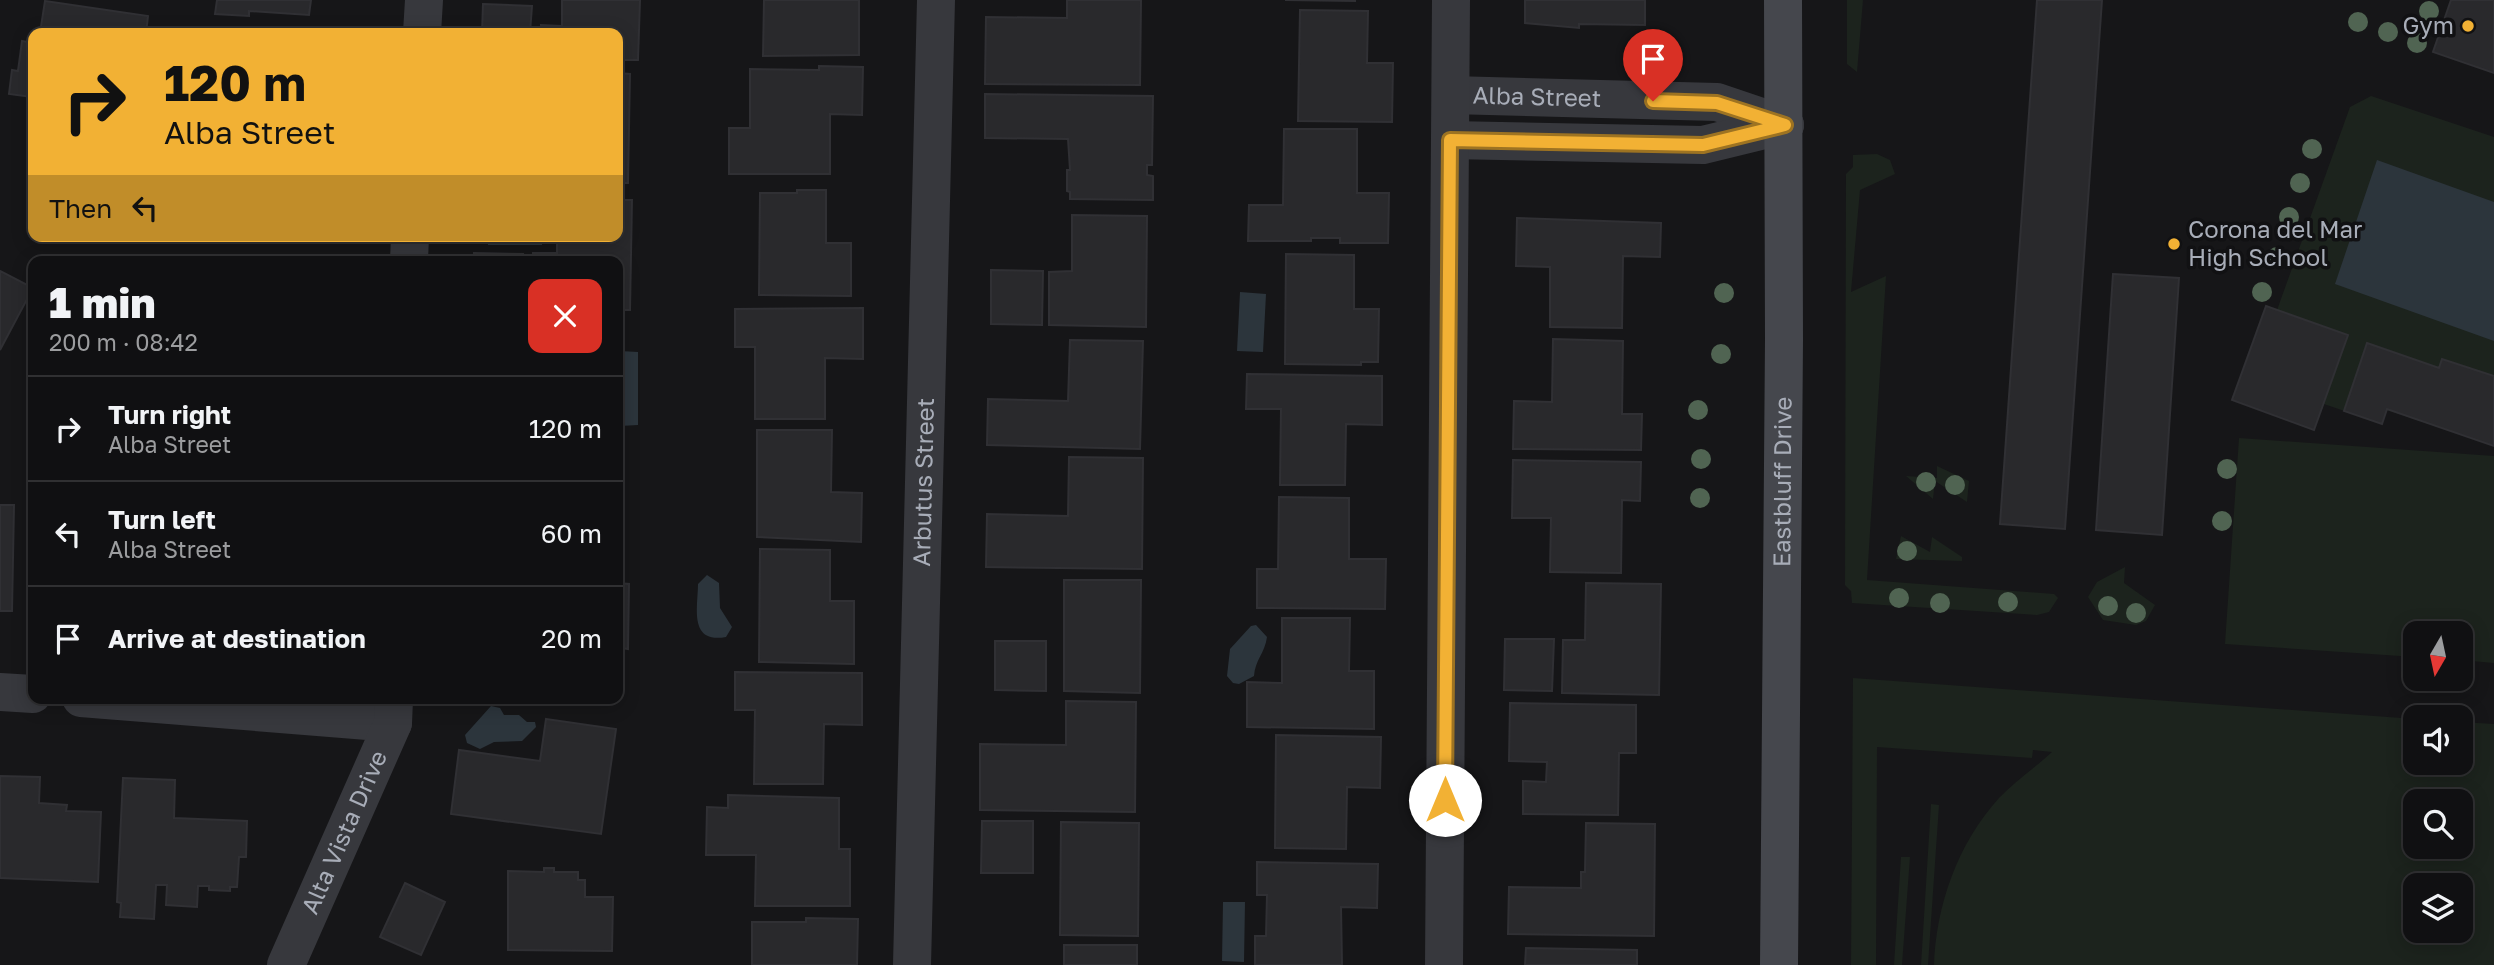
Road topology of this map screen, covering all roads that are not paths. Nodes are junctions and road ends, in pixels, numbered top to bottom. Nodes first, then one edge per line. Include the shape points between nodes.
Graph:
1 (424, 0) edge
2 (936, 0) edge
3 (1451, 0) edge
4 (1783, 0) edge
5 (422, 28) edge
6 (1451, 95) junction
7 (1785, 125) junction
8 (1450, 140) junction
9 (0, 692) edge
10 (28, 694) edge
11 (237, 704) edge
12 (393, 710) edge
13 (286, 965) edge
14 (912, 965) edge
15 (1444, 965) edge
16 (1779, 965) edge

1 - 5 street
2 - 14 street, Arbutus Street
3 - 6 street
4 - 7 main road, Eastbluff Drive
6 - 7 street, Alba Street via 1717,103
6 - 8 street
7 - 8 street, Alba Street via 1703,145
7 - 16 main road, Eastbluff Drive
8 - 15 street
9 - 10 street
11 - 12 street
12 - 13 street, Alta Vista Drive

